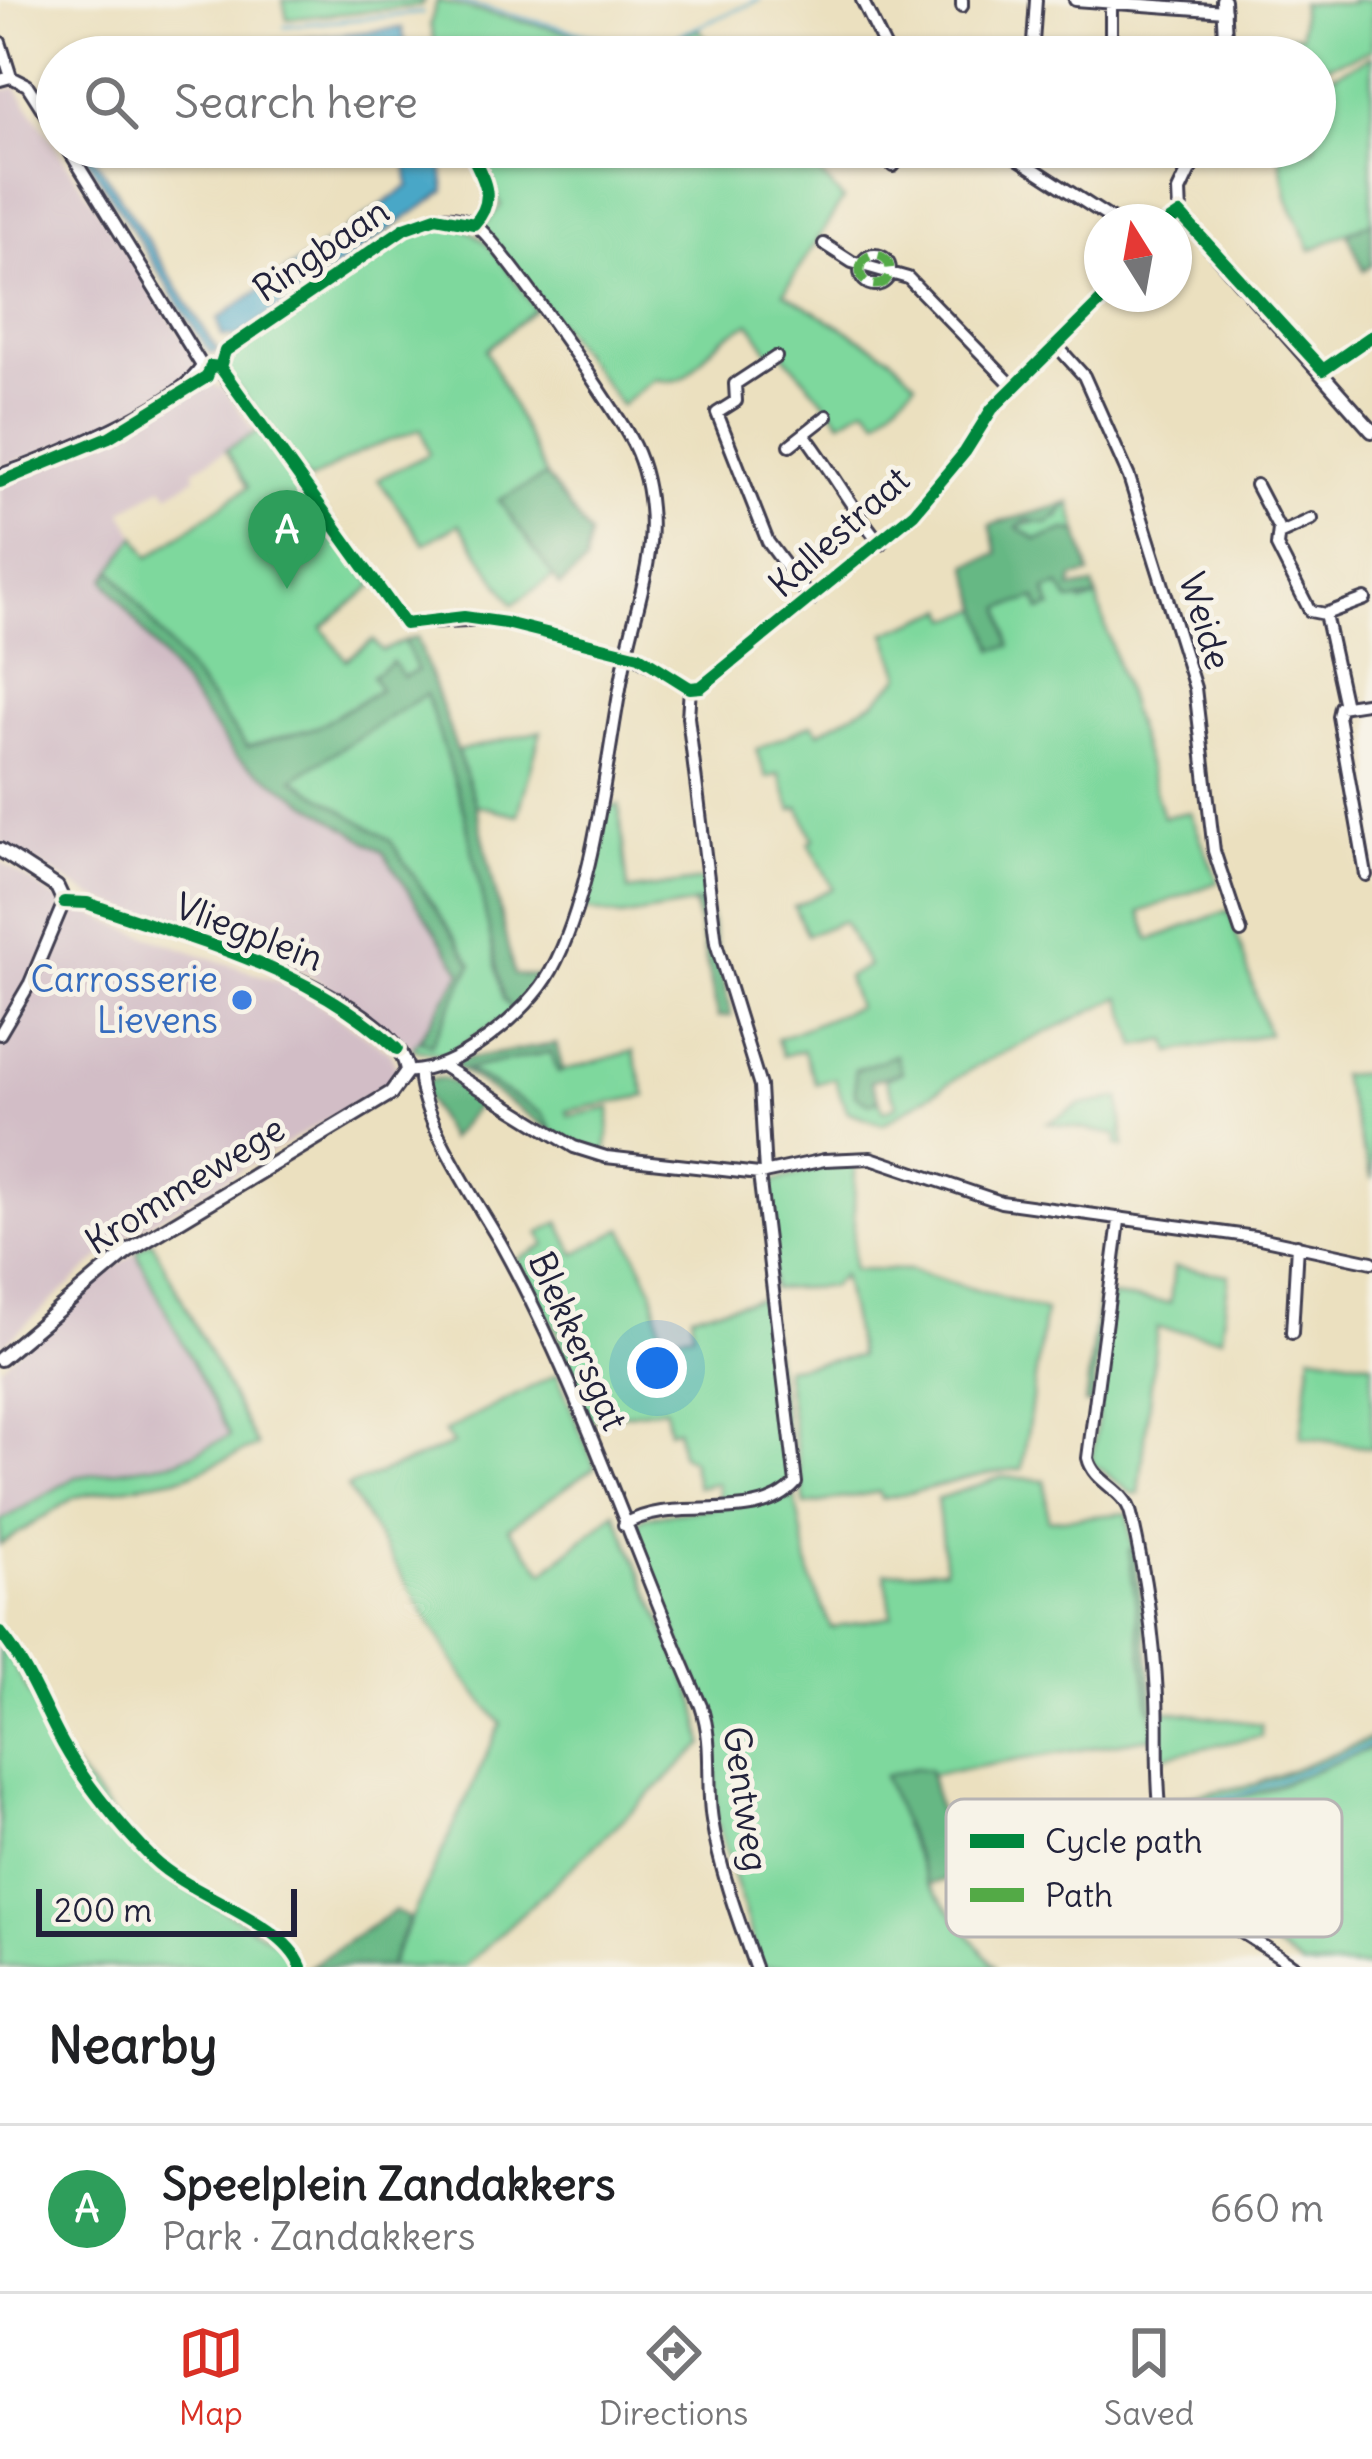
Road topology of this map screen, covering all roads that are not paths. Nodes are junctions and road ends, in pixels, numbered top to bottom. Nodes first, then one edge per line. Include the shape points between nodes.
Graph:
1 (862, 0) edge
2 (1036, 0) edge
3 (1075, 0) edge
4 (1110, 1) edge
5 (1224, 6) edge
6 (880, 36) edge
7 (1033, 36) edge
8 (1109, 36) edge
9 (1225, 36) edge
10 (0, 43) edge
11 (5, 79) edge
12 (36, 99) edge
13 (80, 168) edge
14 (1032, 168) edge
15 (1190, 168) edge
16 (1088, 204) edge
17 (1177, 204) edge
18 (1192, 236) edge
19 (824, 244) dead end
20 (1091, 312) edge
21 (1372, 336) edge
22 (1058, 346) junction
23 (776, 357) dead end
24 (1323, 370) junction
25 (1014, 386) junction
26 (827, 416) dead end
27 (1372, 431) edge
28 (804, 434) junction
29 (790, 445) dead end
30 (0, 476) edge
31 (1256, 484) dead end
32 (1312, 519) dead end
33 (1279, 534) junction
34 (881, 544) junction
35 (1365, 599) dead end
36 (811, 600) junction
37 (1324, 614) junction
38 (627, 652) junction
39 (690, 688) junction
40 (1372, 702) edge
41 (1345, 706) junction
42 (0, 850) edge
43 (1367, 857) edge
44 (1366, 875) dead end
45 (64, 902) junction
46 (1241, 932) dead end
47 (0, 1034) edge
48 (441, 1064) junction
49 (414, 1072) junction
50 (762, 1173) junction
51 (1119, 1221) junction
52 (1297, 1244) junction
53 (1372, 1262) edge
54 (1292, 1333) dead end
55 (0, 1359) edge
56 (624, 1525) junction
57 (0, 1632) edge
58 (672, 1641) joint
59 (1162, 1799) edge
60 (1255, 1937) edge
61 (301, 1967) edge
62 (755, 1967) edge
63 (1295, 1967) edge

1 - 6 street
2 - 7 street
3 - 4 street
4 - 5 street
4 - 8 street
5 - 9 street
10 - 11 street
11 - 12 street via 27,85
13 - 30 street via 202,366 120,423
14 - 16 street
15 - 17 street
18 - 24 street
19 - 25 street via 908,278
20 - 22 street, Kallestraat
21 - 24 street
22 - 25 street, Kallestraat
22 - 46 street, Weide via 1084,376 1130,478 1195,688 1214,850
23 - 36 street via 735,384 736,401 717,412 768,542
24 - 27 street
25 - 34 street, Kallestraat
26 - 28 street
28 - 29 street
28 - 34 street
31 - 33 street
32 - 33 street
33 - 37 street via 1277,546 1310,611
34 - 36 street, Kallestraat
35 - 37 street
36 - 39 street, Kallestraat
37 - 41 street
38 - 38 street, Ringbaan via 488,620 405,624 220,367 225,351 404,228 436,217 474,224 595,385 644,472 649,554
38 - 39 street
38 - 48 street, Ringbaan via 564,945 531,1001
39 - 50 street via 716,943 760,1085
40 - 41 street
41 - 43 street via 1338,716
42 - 45 street, Vliegplein via 57,886
43 - 44 street
45 - 47 street
45 - 49 street, Vliegplein via 87,903 305,981 389,1041
48 - 49 street, Ringbaan
48 - 50 street via 590,1153
49 - 55 street, Krommewege via 127,1252
49 - 56 street, Blekkersgat via 552,1339
50 - 51 street via 871,1158 1001,1202
50 - 56 street via 796,1483 760,1503 656,1510
51 - 52 street
51 - 59 street via 1088,1459 1131,1513 1148,1604
52 - 53 street
52 - 54 street
56 - 58 street, Blekkersgat
57 - 61 street via 68,1754 145,1849 175,1877 286,1945
58 - 62 street, Gentweg via 705,1718 712,1820
60 - 63 street

